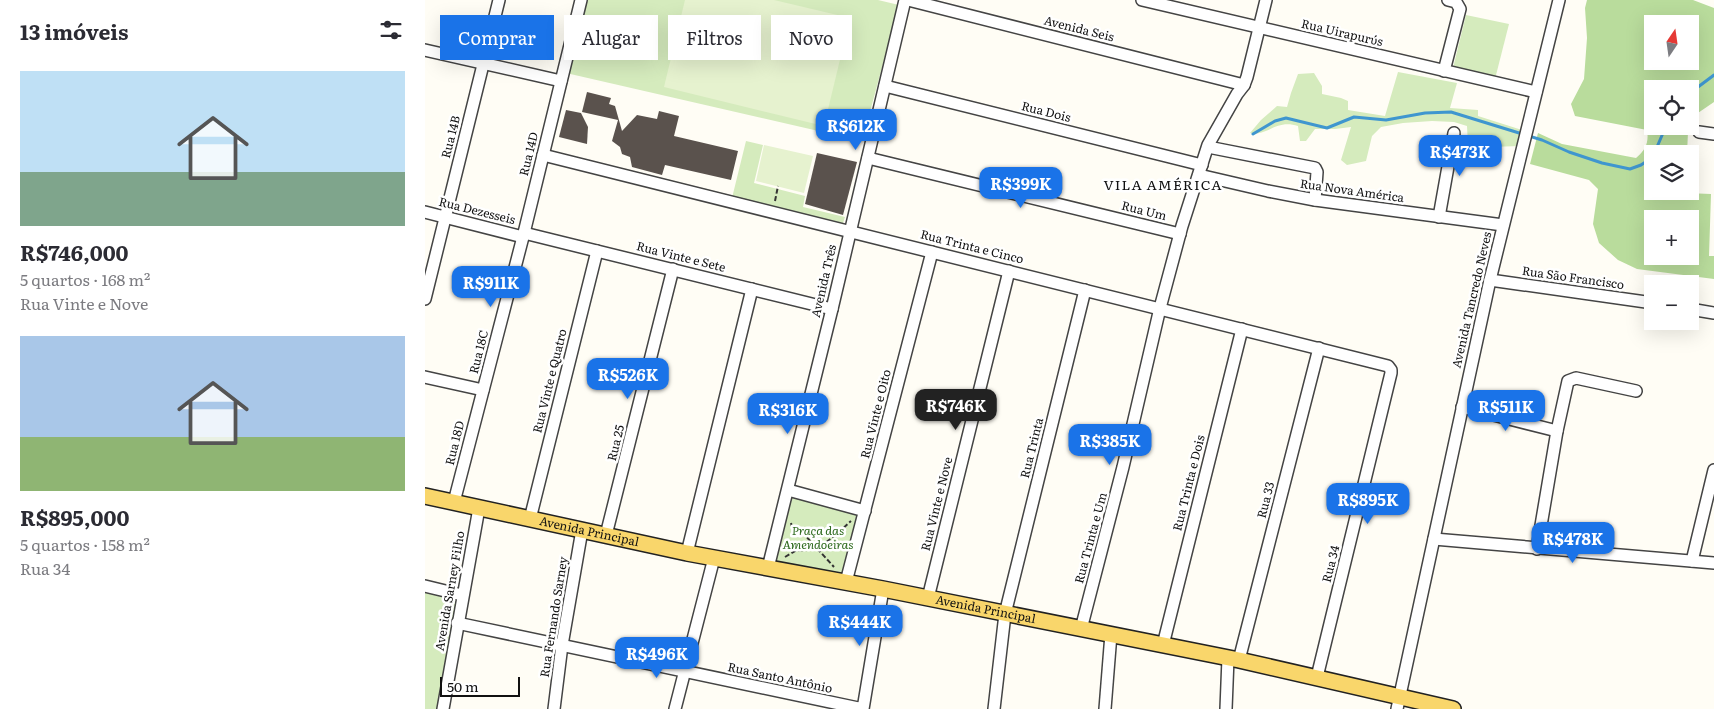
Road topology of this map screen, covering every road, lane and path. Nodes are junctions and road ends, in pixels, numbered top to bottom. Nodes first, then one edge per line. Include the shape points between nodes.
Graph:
1 (499, 0) edge
2 (581, 0) edge
3 (907, 0) edge
4 (1142, 0) edge
5 (1266, 0) edge
6 (1448, 0) edge
7 (1559, 0) edge
8 (926, 2) edge
9 (1260, 28) junction
10 (425, 50) edge
11 (483, 63) junction
12 (1445, 71) junction
13 (561, 81) junction
14 (1244, 85) junction
15 (885, 86) junction
16 (1536, 92) junction
17 (1699, 132) dead end
18 (1454, 133) dead end
19 (1714, 134) edge
20 (1208, 147) junction
21 (543, 155) junction
22 (867, 158) junction
23 (1200, 170) junction
24 (778, 186) dead end
25 (1315, 200) junction
26 (425, 212) edge
27 (773, 212) junction
28 (445, 217) junction
29 (1439, 217) junction
30 (1503, 226) junction
31 (850, 231) junction
32 (1180, 234) junction
33 (523, 235) junction
34 (597, 251) junction
35 (932, 252) junction
36 (673, 269) junction
37 (1009, 271) junction
38 (1490, 280) junction
39 (752, 289) junction
40 (1085, 290) junction
41 (425, 299) edge
42 (1644, 302) edge
43 (1160, 308) junction
44 (832, 309) junction
45 (1699, 310) edge
46 (1714, 313) edge
47 (1243, 329) junction
48 (1319, 348) junction
49 (1391, 370) joint
50 (425, 377) edge
51 (483, 390) junction
52 (1636, 391) dead end
53 (1462, 407) junction
54 (1557, 431) junction
55 (1714, 470) edge
56 (788, 490) junction
57 (425, 496) edge
58 (454, 502) junction
59 (479, 508) junction
60 (861, 513) junction
61 (531, 519) junction
62 (791, 520) dead end
63 (582, 530) junction
64 (606, 536) junction
65 (1434, 538) junction
66 (815, 548) junction
67 (1537, 548) junction
68 (687, 553) junction
69 (714, 558) junction
70 (1692, 561) junction
71 (1714, 563) edge
72 (768, 568) junction
73 (846, 582) junction
74 (425, 586) edge
75 (883, 589) junction
76 (462, 595) junction
77 (928, 598) junction
78 (1005, 614) junction
79 (457, 623) junction
80 (1081, 629) junction
81 (1111, 634) junction
82 (562, 645) junction
83 (1163, 645) junction
84 (1234, 659) junction
85 (685, 672) junction
86 (1317, 677) junction
87 (1398, 702) edge
88 (443, 709) edge
89 (554, 709) edge
90 (675, 709) edge
91 (863, 709) edge
92 (994, 709) edge
93 (1105, 709) edge
94 (1226, 709) edge
95 (1453, 709) edge

1 - 11 street, Rua 14B
2 - 13 street, Rua 14D
3 - 8 street, Avenida Seis
3 - 15 street, Avenida Três
4 - 9 street, Rua Uirapurύs
5 - 9 street, Rua Trinta e Um
6 - 12 street via 1456,2 1460,8
7 - 16 street, Avenida Tancredo Neves
8 - 14 street, Avenida Seis
9 - 12 street, Rua Uirapurύs
9 - 14 street, Rua Trinta e Um
10 - 11 street
11 - 13 street
11 - 28 street, Rua 14B
12 - 16 street, Rua Uirapurύs
13 - 21 street, Rua 14D
14 - 20 street, Rua Trinta e Um
15 - 22 street, Avenida Três
15 - 23 street, Rua Dois
16 - 30 street, Avenida Tancredo Neves
17 - 19 street
18 - 29 street
20 - 23 street, Rua Trinta e Um
20 - 25 street via 1315,168
21 - 27 street, Rua Trinta e Cinco
21 - 33 street, Rua 14D
22 - 31 street, Avenida Três
22 - 32 street, Rua Um
23 - 25 street, Rua Nova América via 1268,192
23 - 32 street, Rua Trinta e Um
24 - 27 path
25 - 29 street, Rua Nova América
26 - 28 street, Rua Dezesseis
27 - 31 street, Rua Trinta e Cinco
28 - 33 street, Rua Dezesseis
28 - 41 street, Rua 14B
29 - 30 street, Rua Nova América
30 - 38 street, Avenida Tancredo Neves
31 - 35 street, Rua Trinta e Cinco
31 - 44 street, Avenida Três
32 - 43 street, Rua Trinta e Um
33 - 34 street, Rua Vinte e Sete
33 - 51 street, Rua 18C
34 - 36 street, Rua Vinte e Sete
34 - 61 street, Rua Vinte e Quatro
35 - 37 street, Rua Trinta e Cinco
35 - 60 street, Rua Vinte e Oito
36 - 39 street, Rua Vinte e Sete
36 - 64 street, Rua 25
37 - 40 street, Rua Trinta e Cinco
37 - 77 street, Rua Vinte e Nove
38 - 42 street, Rua São Francisco
38 - 53 street, Avenida Tancredo Neves
39 - 44 street, Rua Vinte e Sete
39 - 68 street
40 - 43 street, Rua Trinta e Cinco
40 - 78 street, Rua Trinta
43 - 47 street, Rua Trinta e Cinco
43 - 80 street, Rua Trinta e Um
44 - 56 street, Avenida Três
45 - 46 street
47 - 48 street, Rua Trinta e Cinco
47 - 83 street, Rua Trinta e Dois
48 - 49 street, Rua Trinta e Cinco via 1385,364
48 - 84 street, Rua 33
49 - 86 street, Rua 34
50 - 51 street
51 - 58 street, Rua 18D
52 - 54 street via 1570,379 1566,384
53 - 54 street
53 - 65 street, Avenida Tancredo Neves
54 - 67 street
55 - 70 street
56 - 60 street
56 - 72 street, Avenida Três
57 - 58 main road, Avenida Principal
58 - 59 main road, Avenida Principal
59 - 61 main road, Avenida Principal
59 - 76 street, Avenida Sarney Filho
60 - 66 path
60 - 73 street, Rua Vinte e Oito
61 - 63 main road, Avenida Principal
62 - 66 path via 792,527
63 - 64 main road, Avenida Principal
63 - 82 street, Rua Fernando Sarney
64 - 68 main road, Avenida Principal
65 - 67 street
65 - 87 street, Avenida Tancredo Neves
66 - 72 path via 797,550
66 - 73 path
67 - 70 street
68 - 69 main road, Avenida Principal
69 - 72 main road, Avenida Principal
69 - 85 street
70 - 71 street
72 - 73 main road, Avenida Principal
73 - 75 main road, Avenida Principal
74 - 76 street
75 - 77 main road, Avenida Principal
75 - 91 street
76 - 79 street, Avenida Sarney Filho
77 - 78 main road, Avenida Principal
78 - 80 main road, Avenida Principal
78 - 92 street, Rua Trinta
79 - 82 street, Rua Santo Antônio
79 - 88 street, Avenida Sarney Filho
80 - 81 main road, Avenida Principal
81 - 83 main road, Avenida Principal
81 - 93 street
82 - 85 street, Rua Santo Antônio
82 - 89 street, Rua Fernando Sarney
83 - 84 main road, Avenida Principal
84 - 86 main road, Avenida Principal
84 - 94 street, Rua 33
85 - 90 street
85 - 91 street, Rua Santo Antônio
86 - 87 main road, Avenida Principal
87 - 95 main road, Avenida Principal

